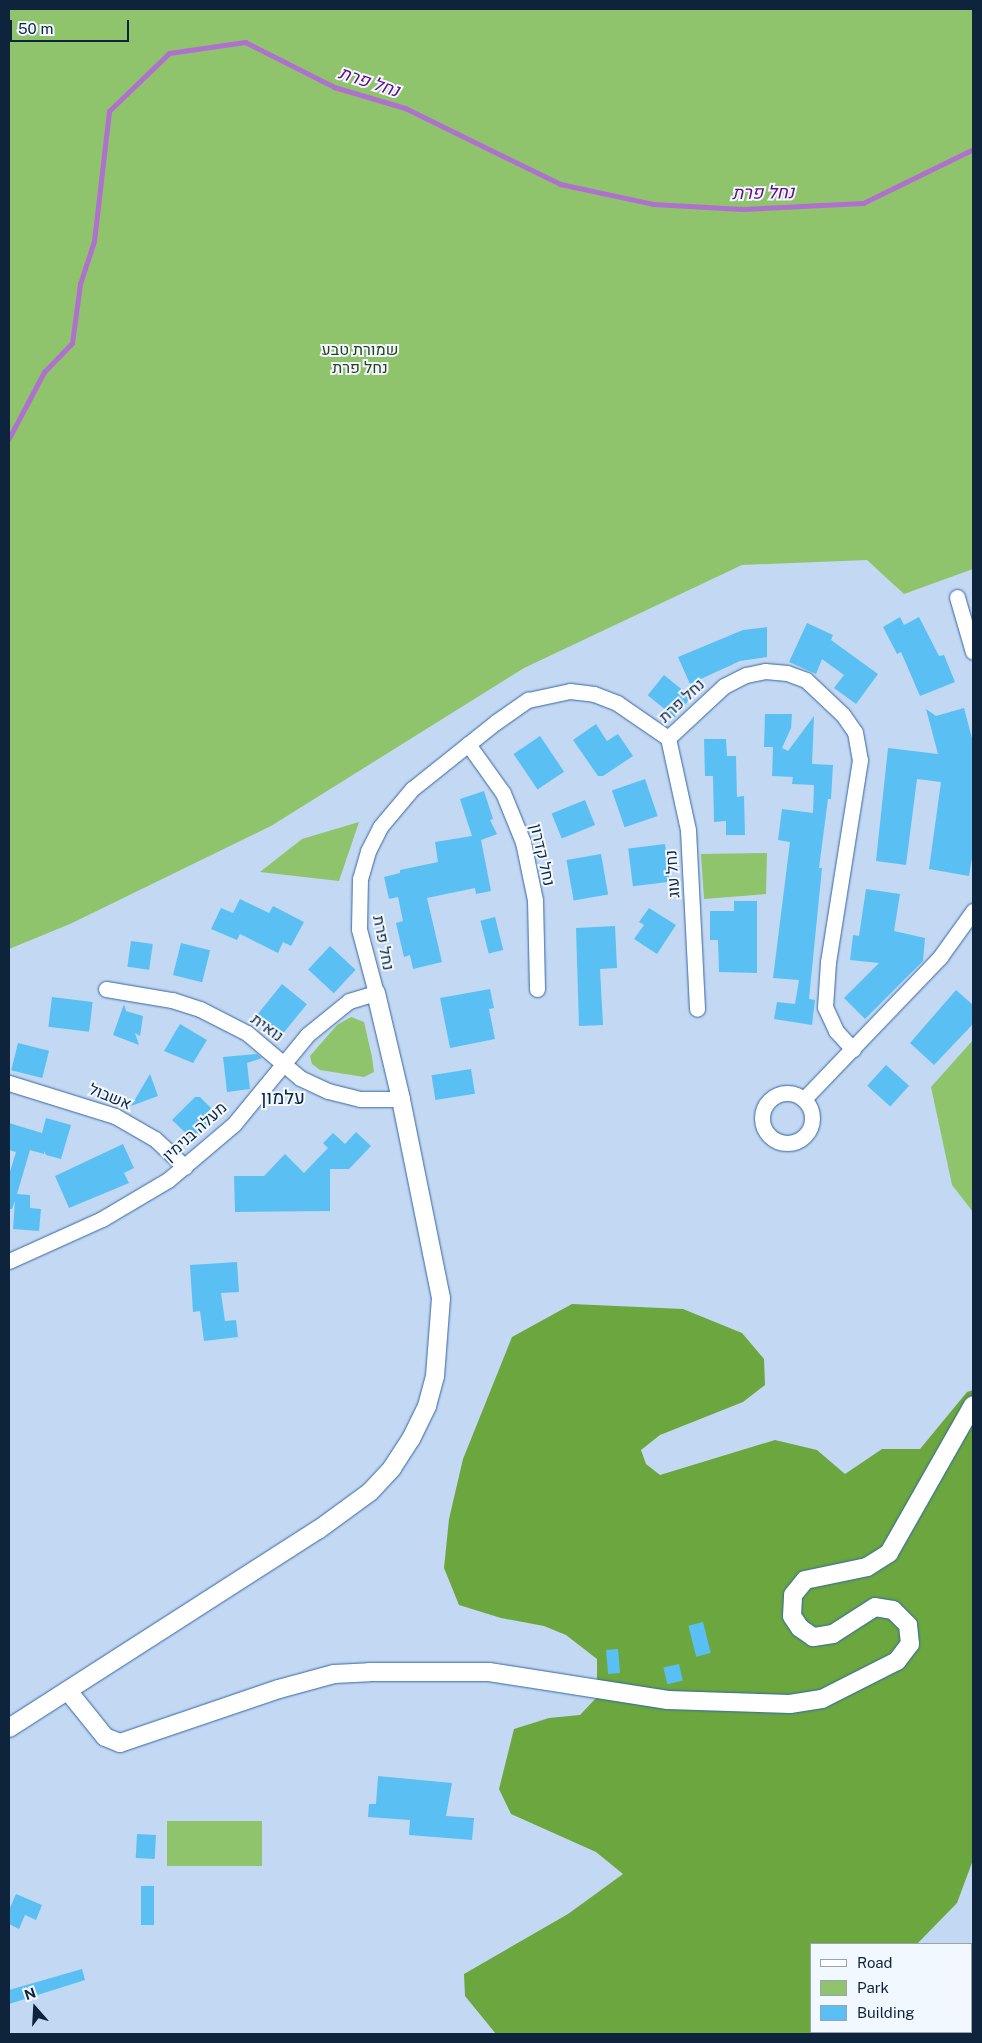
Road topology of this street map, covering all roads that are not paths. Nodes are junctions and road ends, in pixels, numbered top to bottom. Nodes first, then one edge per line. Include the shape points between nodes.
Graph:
1 (957, 598) dead end
2 (973, 652) edge
3 (668, 738) junction
4 (468, 744) junction
5 (973, 911) edge
6 (106, 989) dead end
7 (538, 989) dead end
8 (376, 993) junction
9 (697, 1009) dead end
10 (853, 1049) junction
11 (284, 1062) junction
12 (9, 1083) edge
13 (402, 1099) junction
14 (804, 1100) dead end
15 (185, 1167) junction
16 (9, 1261) edge
17 (973, 1404) edge
18 (68, 1691) junction
19 (9, 1728) edge

1 - 2 street
3 - 4 street, נחל פרת via 618,703 594,694 570,691 528,700
3 - 9 street, נחל עוג via 688,830
3 - 10 street, נחל פרת via 724,686 746,675 765,672 787,672 806,680 843,715 855,732 860,760 828,962 825,1000 830,1020
4 - 7 street, נחל קדרון via 503,793 523,842 536,915
4 - 8 street, נחל פרת via 412,789 380,827 368,851 360,879 359,929
5 - 10 street via 940,957
6 - 11 street, נואית via 172,1000 200,1009 246,1033
8 - 11 street, מעלה בנימין via 349,1001 307,1035
8 - 13 street
10 - 14 street
11 - 13 street, נואית via 300,1078 328,1091 360,1099
11 - 15 street, מעלה בנימין via 234,1124
12 - 15 street, אשבול via 115,1116 155,1139
13 - 18 street via 441,1298 435,1376 427,1406 411,1440 370,1492
15 - 16 street, מעלה בנימין via 137,1200
17 - 18 street via 889,1553 867,1567 805,1580 793,1595 792,1616 800,1628 813,1636 833,1634 875,1606 893,1610 908,1625 910,1644 897,1661 822,1699 790,1704 668,1700 489,1672 334,1674 279,1689 120,1743 105,1737
18 - 19 street

